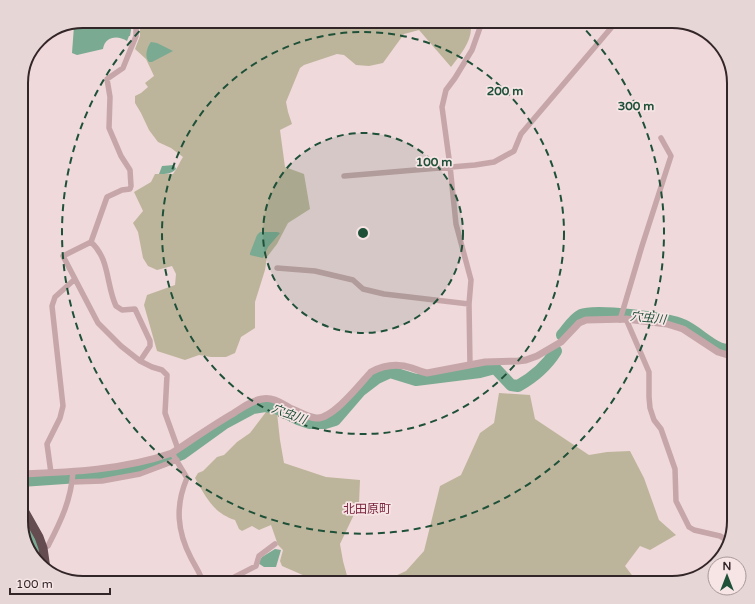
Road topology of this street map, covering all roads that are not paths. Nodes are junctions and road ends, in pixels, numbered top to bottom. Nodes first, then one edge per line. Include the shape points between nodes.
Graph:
1 (136, 28) edge
2 (480, 28) edge
3 (611, 28) edge
4 (661, 138) dead end
5 (450, 166) junction
6 (344, 176) dead end
7 (92, 242) junction
8 (277, 268) dead end
9 (75, 279) junction
10 (469, 304) junction
11 (623, 320) junction
12 (727, 355) edge
13 (140, 360) junction
14 (470, 365) junction
15 (175, 451) junction
16 (177, 460) junction
17 (51, 472) junction
18 (73, 472) junction
19 (28, 474) edge
20 (72, 482) junction
21 (28, 518) edge
22 (724, 539) edge
23 (276, 544) dead end
24 (43, 548) junction
25 (45, 560) edge
26 (199, 576) edge
27 (237, 576) edge

1 - 7 street via 136,36 123,68 107,79 110,97 109,128 130,170 131,186 130,189 107,197
2 - 5 street via 472,50 446,90 442,107
3 - 5 street via 521,134 514,152 494,162
4 - 11 street via 671,156 642,246
5 - 6 street
5 - 10 street via 456,224 471,280
7 - 9 street via 64,256
7 - 13 street via 102,255 116,306 122,310 135,309 150,341 150,346
8 - 10 street via 353,280 363,289 384,294
9 - 13 street via 98,323 121,346
9 - 17 street via 55,297 52,306 63,406 47,444
10 - 14 street
11 - 12 street via 655,322 683,329 718,352
11 - 14 street via 586,320 579,323 560,342 526,360
11 - 22 street via 649,372 650,408 654,420 661,429 675,469 676,501 689,527
13 - 15 street via 168,375 165,413
14 - 15 street via 427,373 396,365 376,369 334,411 322,418 306,415 276,400 252,402
15 - 16 street
15 - 18 street via 122,466
16 - 20 street via 135,475
16 - 26 street via 187,478 180,498 180,532
17 - 18 street
17 - 19 street
18 - 20 street
20 - 24 street via 63,517 48,546
21 - 24 highway
23 - 27 street via 259,556 256,566
24 - 25 highway

